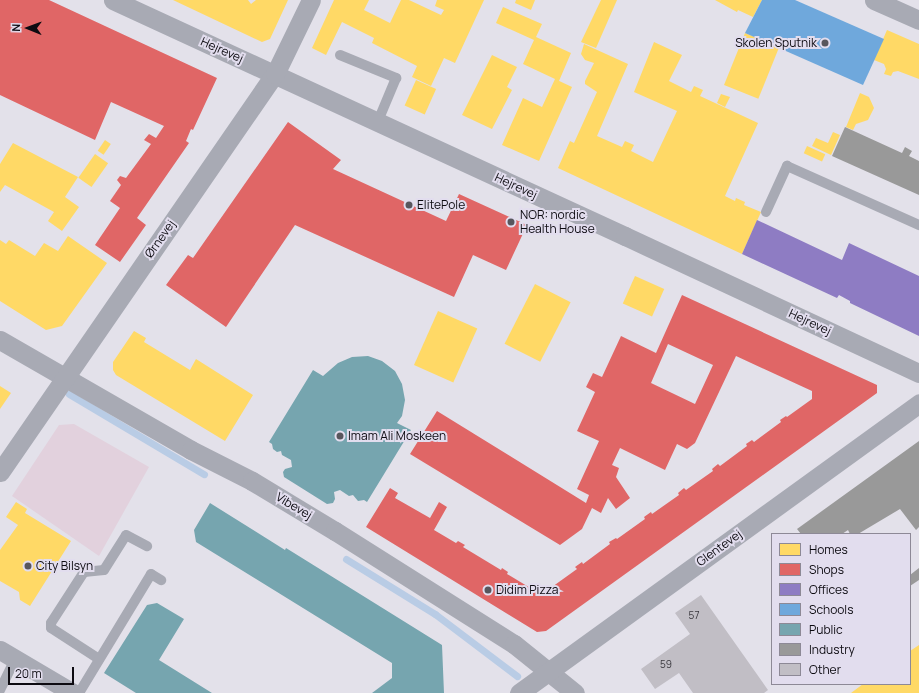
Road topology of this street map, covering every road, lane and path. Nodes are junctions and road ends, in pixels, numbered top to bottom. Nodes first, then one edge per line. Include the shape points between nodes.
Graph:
1 (113, 0) edge
2 (311, 0) edge
3 (874, 0) edge
4 (919, 20) edge
5 (340, 56) dead end
6 (275, 74) junction
7 (378, 121) junction
8 (766, 212) dead end
9 (919, 226) edge
10 (0, 340) edge
11 (919, 373) edge
12 (64, 377) junction
13 (919, 404) edge
14 (0, 472) edge
15 (147, 546) dead end
16 (161, 580) dead end
17 (8, 654) edge
18 (99, 659) junction
19 (548, 671) junction
20 (0, 690) edge
21 (73, 693) edge
22 (79, 693) edge
23 (519, 693) edge
24 (575, 693) edge

1 - 6 street, Hejrevej
2 - 6 street, Ørnevej
3 - 4 street
5 - 7 lane via 396,78
6 - 7 street, Hejrevej
6 - 12 street, Ørnevej
7 - 11 street, Hejrevej
8 - 9 lane via 787,166
10 - 12 street, Vibevej
12 - 14 street, Ørnevej
12 - 19 street, Vibevej via 191,450 252,481 514,644
13 - 19 street, Glentevej
15 - 18 lane via 126,535 104,570 84,572 51,623 51,628
16 - 18 lane via 151,574
17 - 20 lane
17 - 21 street
18 - 22 lane
19 - 23 street, Glentevej
19 - 24 street, Vibevej

